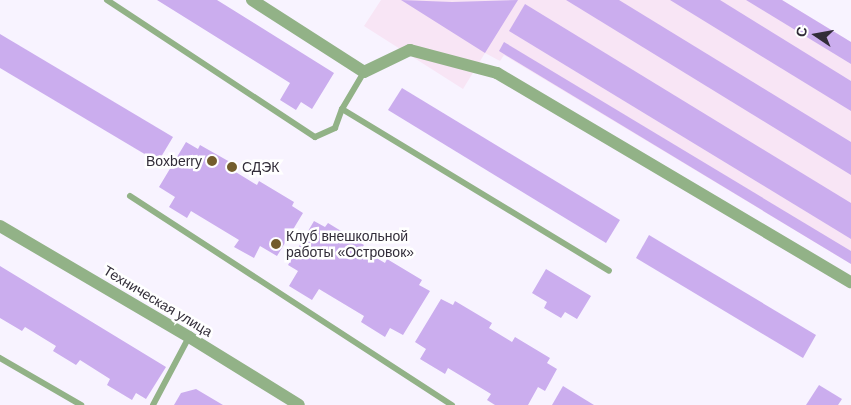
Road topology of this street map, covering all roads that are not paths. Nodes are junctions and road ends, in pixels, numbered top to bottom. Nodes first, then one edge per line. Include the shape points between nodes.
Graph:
1 (107, 0) edge
2 (252, 0) edge
3 (364, 72) junction
4 (342, 109) junction
5 (130, 196) dead end
6 (0, 226) edge
7 (609, 271) dead end
8 (851, 282) edge
9 (189, 337) junction
10 (0, 358) edge
11 (81, 405) edge
12 (153, 405) edge
13 (299, 405) edge
14 (452, 405) edge

1 - 4 lane via 315,136 335,128
2 - 3 street
3 - 4 lane
3 - 8 street via 410,50 497,73
4 - 7 lane
5 - 14 lane
6 - 9 street, Техническая улица
9 - 12 lane
9 - 13 street, Техническая улица
10 - 11 lane

